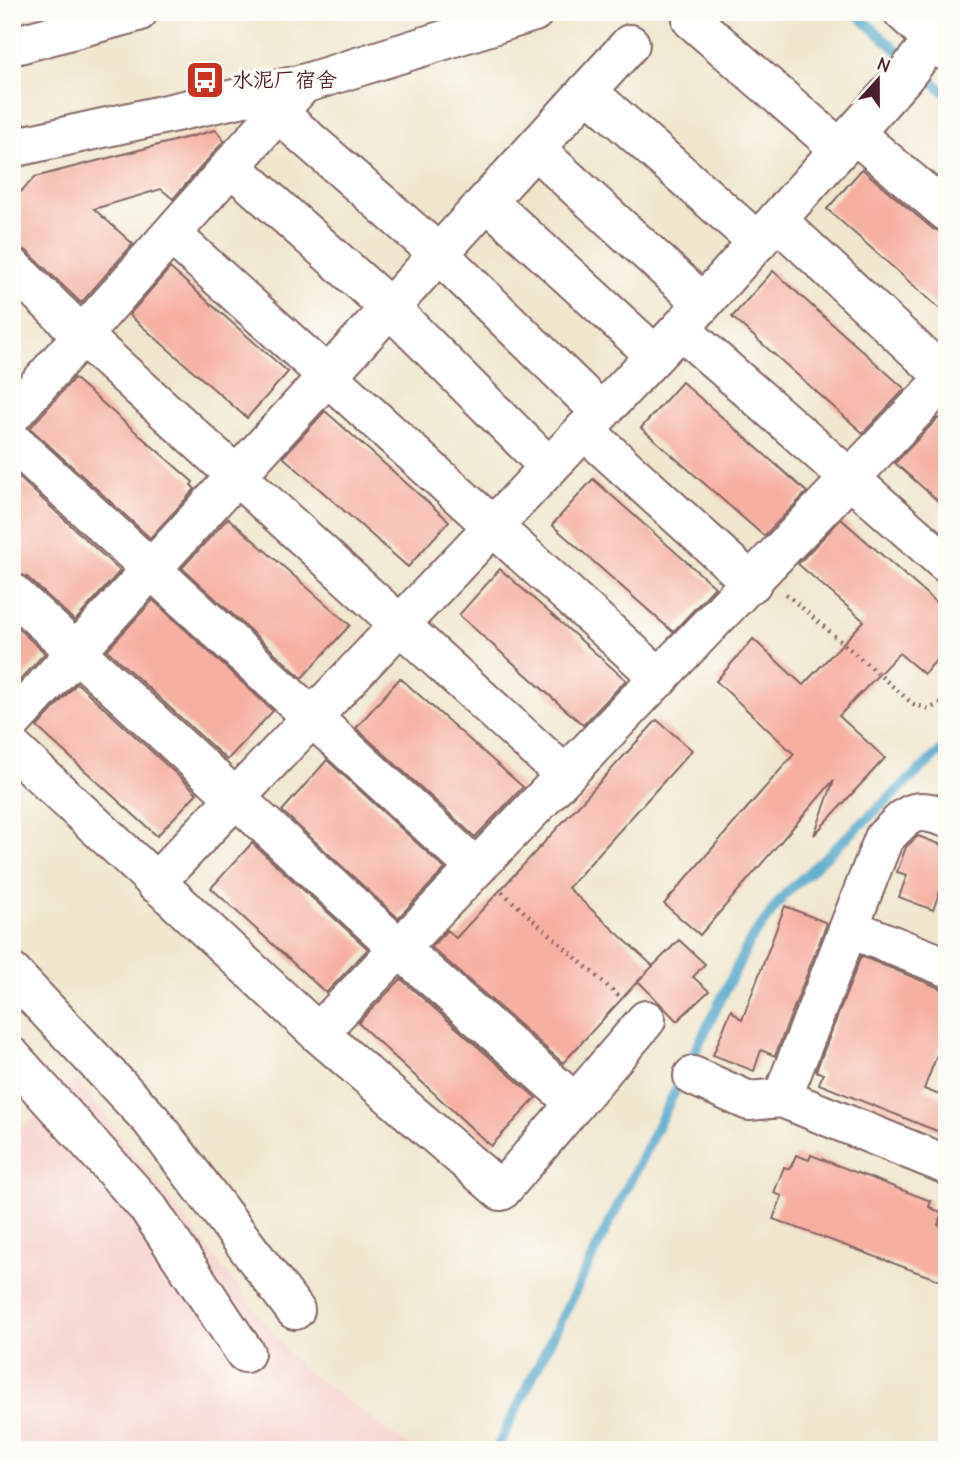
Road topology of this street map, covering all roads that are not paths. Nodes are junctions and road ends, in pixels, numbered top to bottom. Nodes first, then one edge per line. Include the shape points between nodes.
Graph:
1 (138, 12) edge
2 (534, 12) edge
3 (692, 20) dead end
4 (918, 38) edge
5 (630, 44) dead end
6 (12, 47) edge
7 (303, 84) junction
8 (587, 91) junction
9 (278, 113) junction
10 (847, 141) junction
11 (12, 148) edge
12 (534, 149) junction
13 (232, 167) junction
14 (487, 201) junction
15 (947, 212) edge
16 (767, 231) junction
17 (172, 235) junction
18 (439, 254) junction
19 (12, 267) edge
20 (390, 308) junction
21 (680, 329) junction
22 (84, 337) junction
23 (329, 374) junction
24 (942, 391) edge
25 (12, 415) edge
26 (593, 421) junction
27 (12, 441) edge
28 (549, 467) junction
29 (238, 474) junction
30 (852, 479) junction
31 (493, 527) junction
32 (947, 564) edge
33 (153, 568) junction
34 (757, 578) junction
35 (12, 593) edge
36 (400, 624) junction
37 (77, 651) junction
38 (660, 678) junction
39 (312, 717) junction
40 (12, 722) edge
41 (12, 748) edge
42 (565, 775) junction
43 (235, 799) junction
44 (947, 818) edge
45 (476, 868) junction
46 (155, 883) junction
47 (849, 928) junction
48 (399, 948) junction
49 (947, 967) edge
50 (12, 973) edge
51 (646, 1020) road end
52 (318, 1033) junction
53 (16, 1071) edge
54 (693, 1076) dead end
55 (782, 1098) junction
56 (575, 1103) junction
57 (947, 1165) edge
58 (295, 1310) dead end
59 (245, 1353) dead end

1 - 6 street
2 - 7 street
3 - 10 street
4 - 10 street
5 - 8 street
7 - 9 street
7 - 11 street
8 - 12 street
8 - 16 street
9 - 13 street
9 - 18 street
10 - 15 street
10 - 16 street
12 - 14 street
12 - 21 street
13 - 17 street
13 - 20 street
14 - 18 street
14 - 21 street
16 - 21 street
16 - 24 street
17 - 22 street
17 - 23 street
18 - 20 street
18 - 26 street
19 - 22 street
20 - 23 street
20 - 28 street
21 - 26 street
21 - 30 street
22 - 25 street
22 - 29 street
23 - 29 street
23 - 31 street
24 - 30 street
26 - 28 street
26 - 34 street
27 - 33 street
28 - 31 street
29 - 33 street
29 - 36 street
30 - 32 street
30 - 34 street
31 - 36 street
31 - 38 street
33 - 37 street
33 - 39 street
34 - 38 street
35 - 37 street
36 - 39 street
36 - 42 street
37 - 40 street
37 - 43 street
38 - 42 street
39 - 43 street
39 - 45 street
41 - 46 street
42 - 45 street
43 - 46 street
43 - 48 street
44 - 47 street via 913,811 884,838
45 - 48 street
46 - 52 street
47 - 49 street
47 - 55 street
48 - 52 street
48 - 56 street
50 - 58 street via 151,1121
51 - 56 street
52 - 56 street via 501,1191
53 - 59 street via 149,1209
54 - 55 street via 749,1101
55 - 57 street

